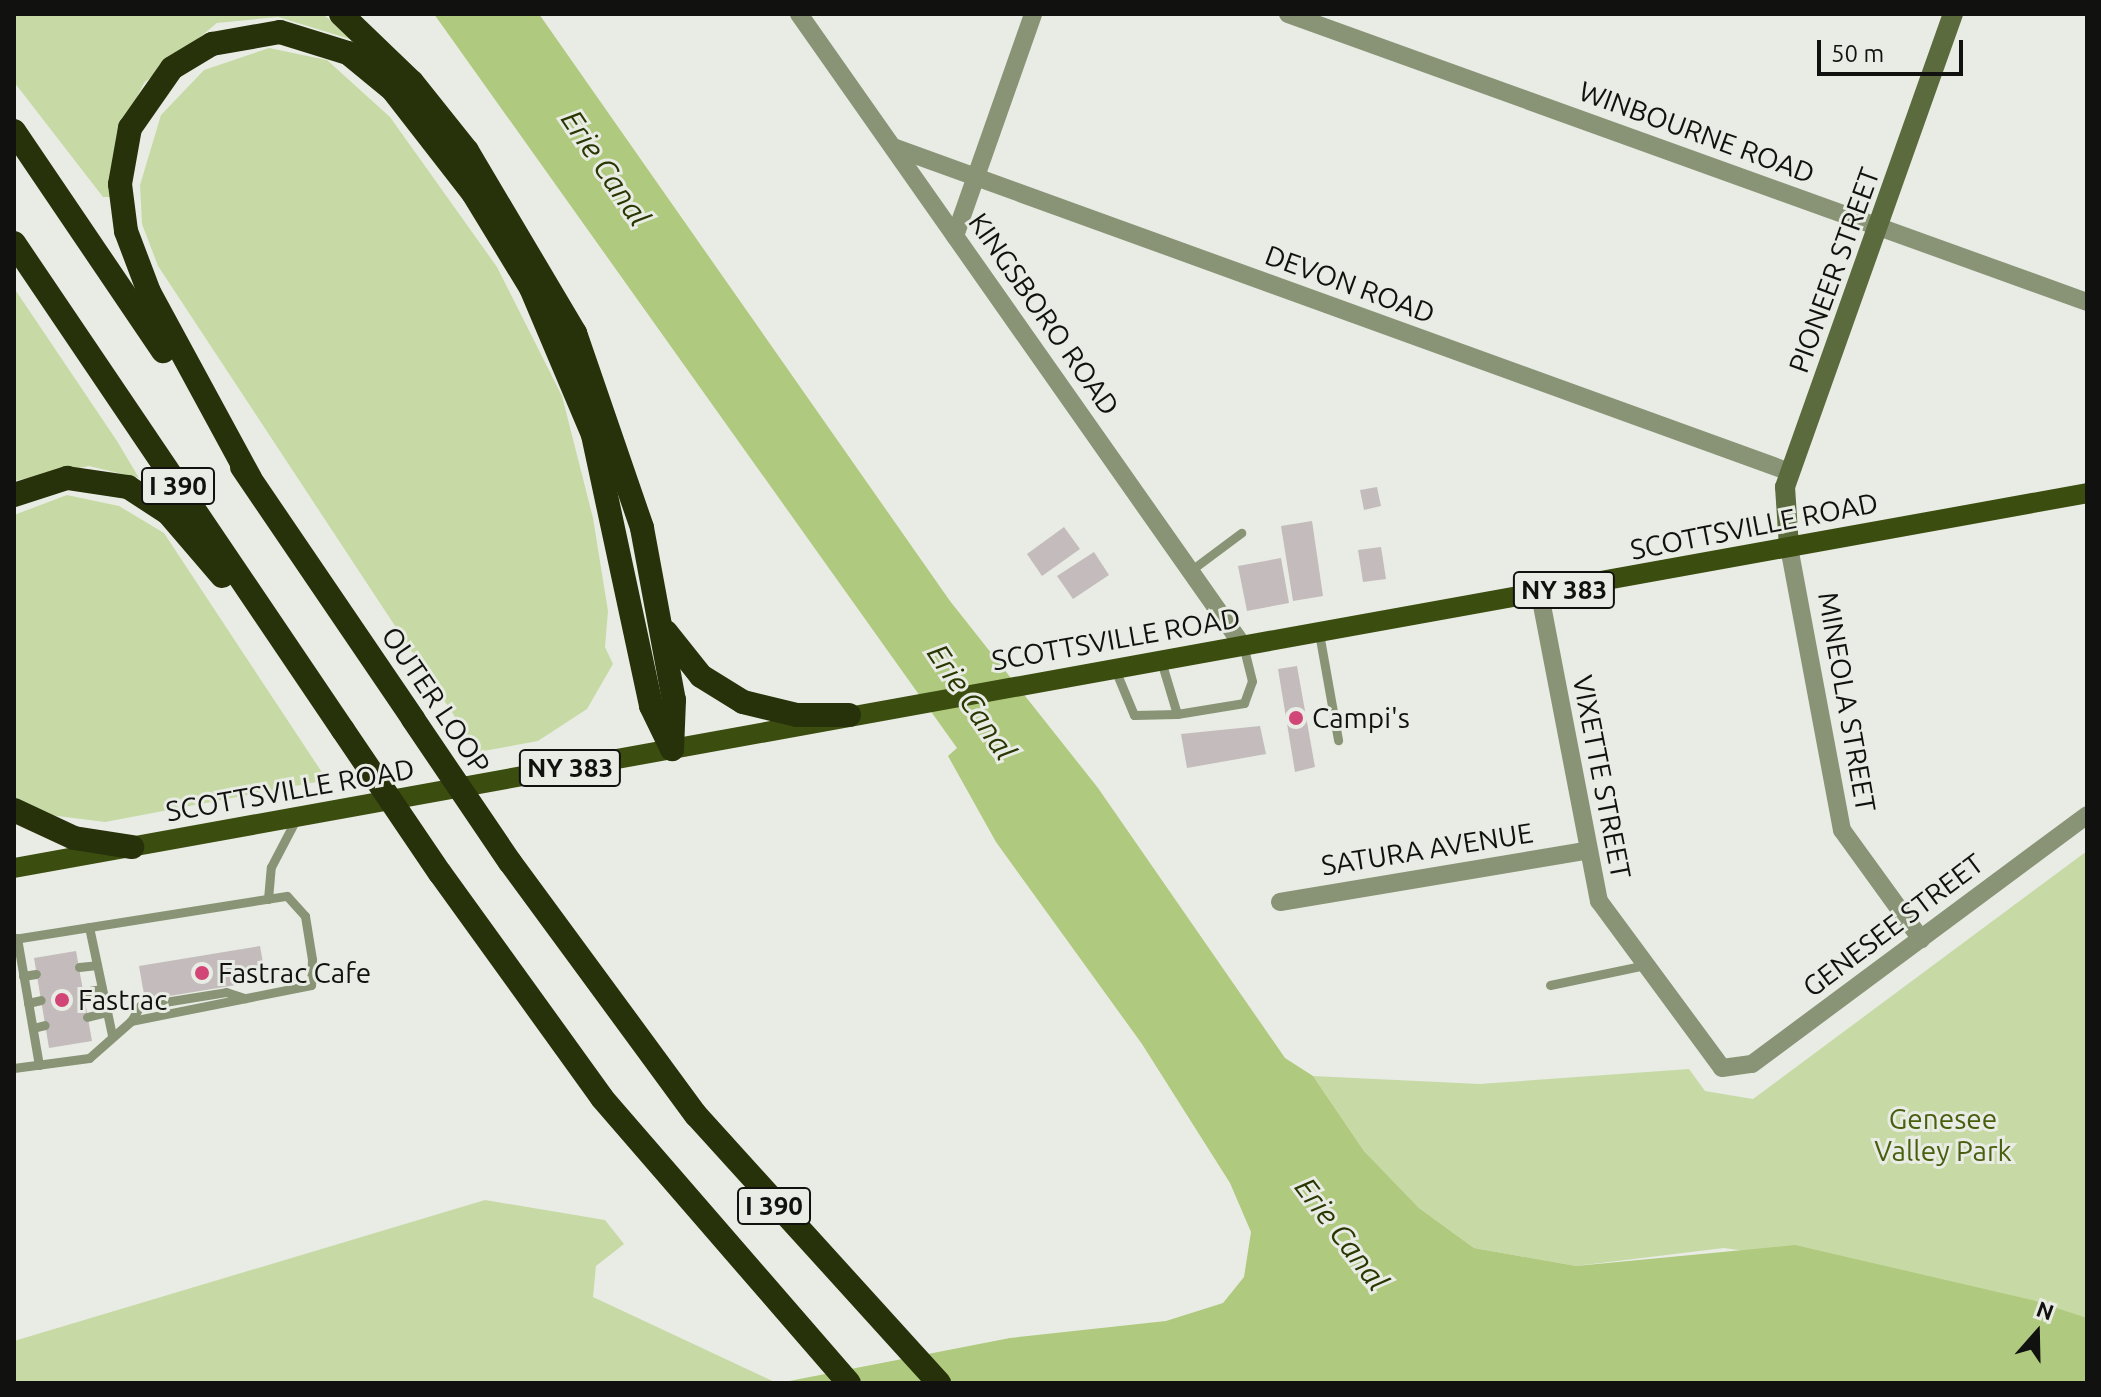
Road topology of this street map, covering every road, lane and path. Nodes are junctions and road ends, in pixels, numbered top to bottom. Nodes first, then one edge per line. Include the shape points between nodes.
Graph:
1 (341, 14) edge
2 (799, 14) edge
3 (1033, 14) edge
4 (1288, 14) edge
5 (1953, 14) edge
6 (14, 131) edge
7 (893, 147) junction
8 (975, 179) junction
9 (1880, 227) junction
10 (955, 236) junction
11 (14, 243) edge
12 (2087, 302) edge
13 (1790, 472) junction
14 (250, 478) junction
15 (2087, 493) edge
16 (14, 495) edge
17 (1241, 533) dead end
18 (1789, 547) junction
19 (1190, 571) junction
20 (1540, 595) junction
21 (658, 615) junction
22 (1319, 633) junction
23 (1243, 646) junction
24 (1161, 660) junction
25 (1114, 667) junction
26 (1177, 714) junction
27 (849, 715) junction
28 (343, 730) junction
29 (1338, 740) dead end
30 (672, 749) junction
31 (14, 810) edge
32 (2087, 815) edge
33 (298, 817) junction
34 (132, 847) junction
35 (1584, 851) junction
36 (14, 868) edge
37 (268, 899) junction
38 (1280, 902) dead end
39 (89, 927) junction
40 (15, 939) edge
41 (1921, 939) junction
42 (97, 965) junction
43 (1640, 966) junction
44 (79, 967) dead end
45 (36, 974) dead end
46 (23, 976) junction
47 (1550, 985) dead end
48 (102, 989) junction
49 (83, 992) dead end
50 (41, 1000) dead end
51 (28, 1003) junction
52 (107, 1012) junction
53 (87, 1017) dead end
54 (45, 1025) dead end
55 (33, 1028) junction
56 (112, 1035) junction
57 (39, 1065) junction
58 (14, 1068) edge
59 (1728, 1070) joint
60 (849, 1383) edge
61 (939, 1383) edge

1 - 21 highway via 447,124 550,283 619,446
2 - 7 street, KINGSBORO ROAD
3 - 8 street
4 - 9 street, WINBOURNE ROAD
5 - 9 street, PIONEER STREET
6 - 14 highway, OUTER LOOP / I 390
7 - 8 street, DEVON ROAD
7 - 10 street, KINGSBORO ROAD
8 - 10 street
8 - 13 street, DEVON ROAD
9 - 12 street, WINBOURNE ROAD
9 - 13 street, PIONEER STREET
10 - 19 street, KINGSBORO ROAD
11 - 28 highway, I 390
13 - 18 street, PIONEER STREET via 1783,508
14 - 30 highway via 149,292 126,231 120,184 130,128 172,68 212,44 280,32 348,53 392,89 473,193 531,288 593,435 651,706
14 - 61 highway, OUTER LOOP / I 390, bridge via 621,1018 742,1170
15 - 18 main road, SCOTTSVILLE ROAD / NY 383
16 - 28 highway via 79,477 150,498 236,592
17 - 19 lane
18 - 20 main road, SCOTTSVILLE ROAD / NY 383
18 - 41 street, MINEOLA STREET via 1842,830
19 - 23 street, KINGSBORO ROAD
20 - 22 main road, SCOTTSVILLE ROAD / NY 383
20 - 35 street, VIXETTE STREET
21 - 27 highway via 689,665 735,698 777,712
21 - 30 highway via 674,700
22 - 23 main road, SCOTTSVILLE ROAD / NY 383
22 - 29 lane
23 - 24 main road, SCOTTSVILLE ROAD / NY 383
23 - 26 lane via 1252,681 1244,703
24 - 25 main road, SCOTTSVILLE ROAD / NY 383
24 - 26 lane
25 - 26 lane via 1134,715
25 - 27 main road, SCOTTSVILLE ROAD / NY 383
27 - 30 main road, SCOTTSVILLE ROAD / NY 383
28 - 60 highway, I 390, bridge via 548,1027 693,1210
30 - 33 main road, SCOTTSVILLE ROAD / NY 383
31 - 34 highway via 74,838
32 - 41 street, GENESEE STREET
33 - 34 main road, SCOTTSVILLE ROAD / NY 383
33 - 37 lane via 271,864
34 - 36 main road, SCOTTSVILLE ROAD / NY 383
35 - 38 street, SATURA AVENUE
35 - 43 street, VIXETTE STREET via 1604,912
37 - 39 lane
37 - 56 lane via 287,896 305,916 311,985 247,998 226,992 140,1006
39 - 40 lane
39 - 42 lane
40 - 46 lane
41 - 59 street, GENESEE STREET via 1752,1064
42 - 44 lane
42 - 48 lane
43 - 47 lane
43 - 59 street, VIXETTE STREET via 1705,1054
45 - 46 lane
46 - 51 lane
48 - 49 lane
48 - 52 lane
50 - 51 lane
51 - 55 lane
52 - 53 lane
52 - 56 lane
54 - 55 lane
55 - 57 lane
56 - 57 lane via 89,1058
57 - 58 lane

